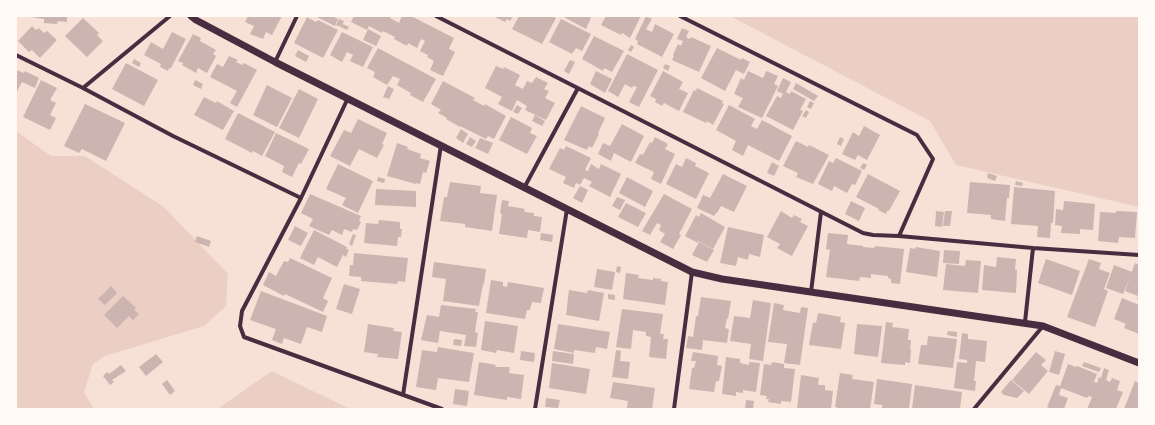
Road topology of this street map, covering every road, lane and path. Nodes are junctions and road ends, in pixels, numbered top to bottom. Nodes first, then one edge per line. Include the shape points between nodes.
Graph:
1 (170, 16) edge
2 (191, 16) edge
3 (296, 16) edge
4 (436, 16) edge
5 (680, 16) edge
6 (16, 55) edge
7 (275, 62) junction
8 (83, 88) junction
9 (578, 88) junction
10 (348, 98) junction
11 (441, 145) junction
12 (524, 188) junction
13 (301, 198) junction
14 (567, 209) junction
15 (821, 212) junction
16 (899, 236) junction
17 (1033, 248) junction
18 (1139, 255) edge
19 (692, 272) junction
20 (811, 292) junction
21 (1025, 322) junction
22 (1043, 326) junction
23 (1139, 363) edge
24 (403, 394) junction
25 (442, 409) edge
26 (536, 409) edge
27 (674, 409) edge
28 (677, 409) edge
29 (974, 409) edge

1 - 8 street
2 - 7 street
3 - 7 street
4 - 9 street
5 - 16 street via 917,135 933,159
6 - 8 street
7 - 10 street
8 - 13 street via 173,136
9 - 12 street
9 - 15 street
10 - 11 street
10 - 13 street
11 - 12 street
11 - 24 street
12 - 14 street
13 - 24 street via 242,311 240,326 244,337
14 - 19 street
14 - 26 street
15 - 16 street via 863,233
15 - 20 street
16 - 17 street
17 - 18 street
17 - 21 street
19 - 20 street
19 - 27 street
20 - 21 street
21 - 22 street
22 - 23 street
22 - 29 street
24 - 25 street
27 - 28 street

